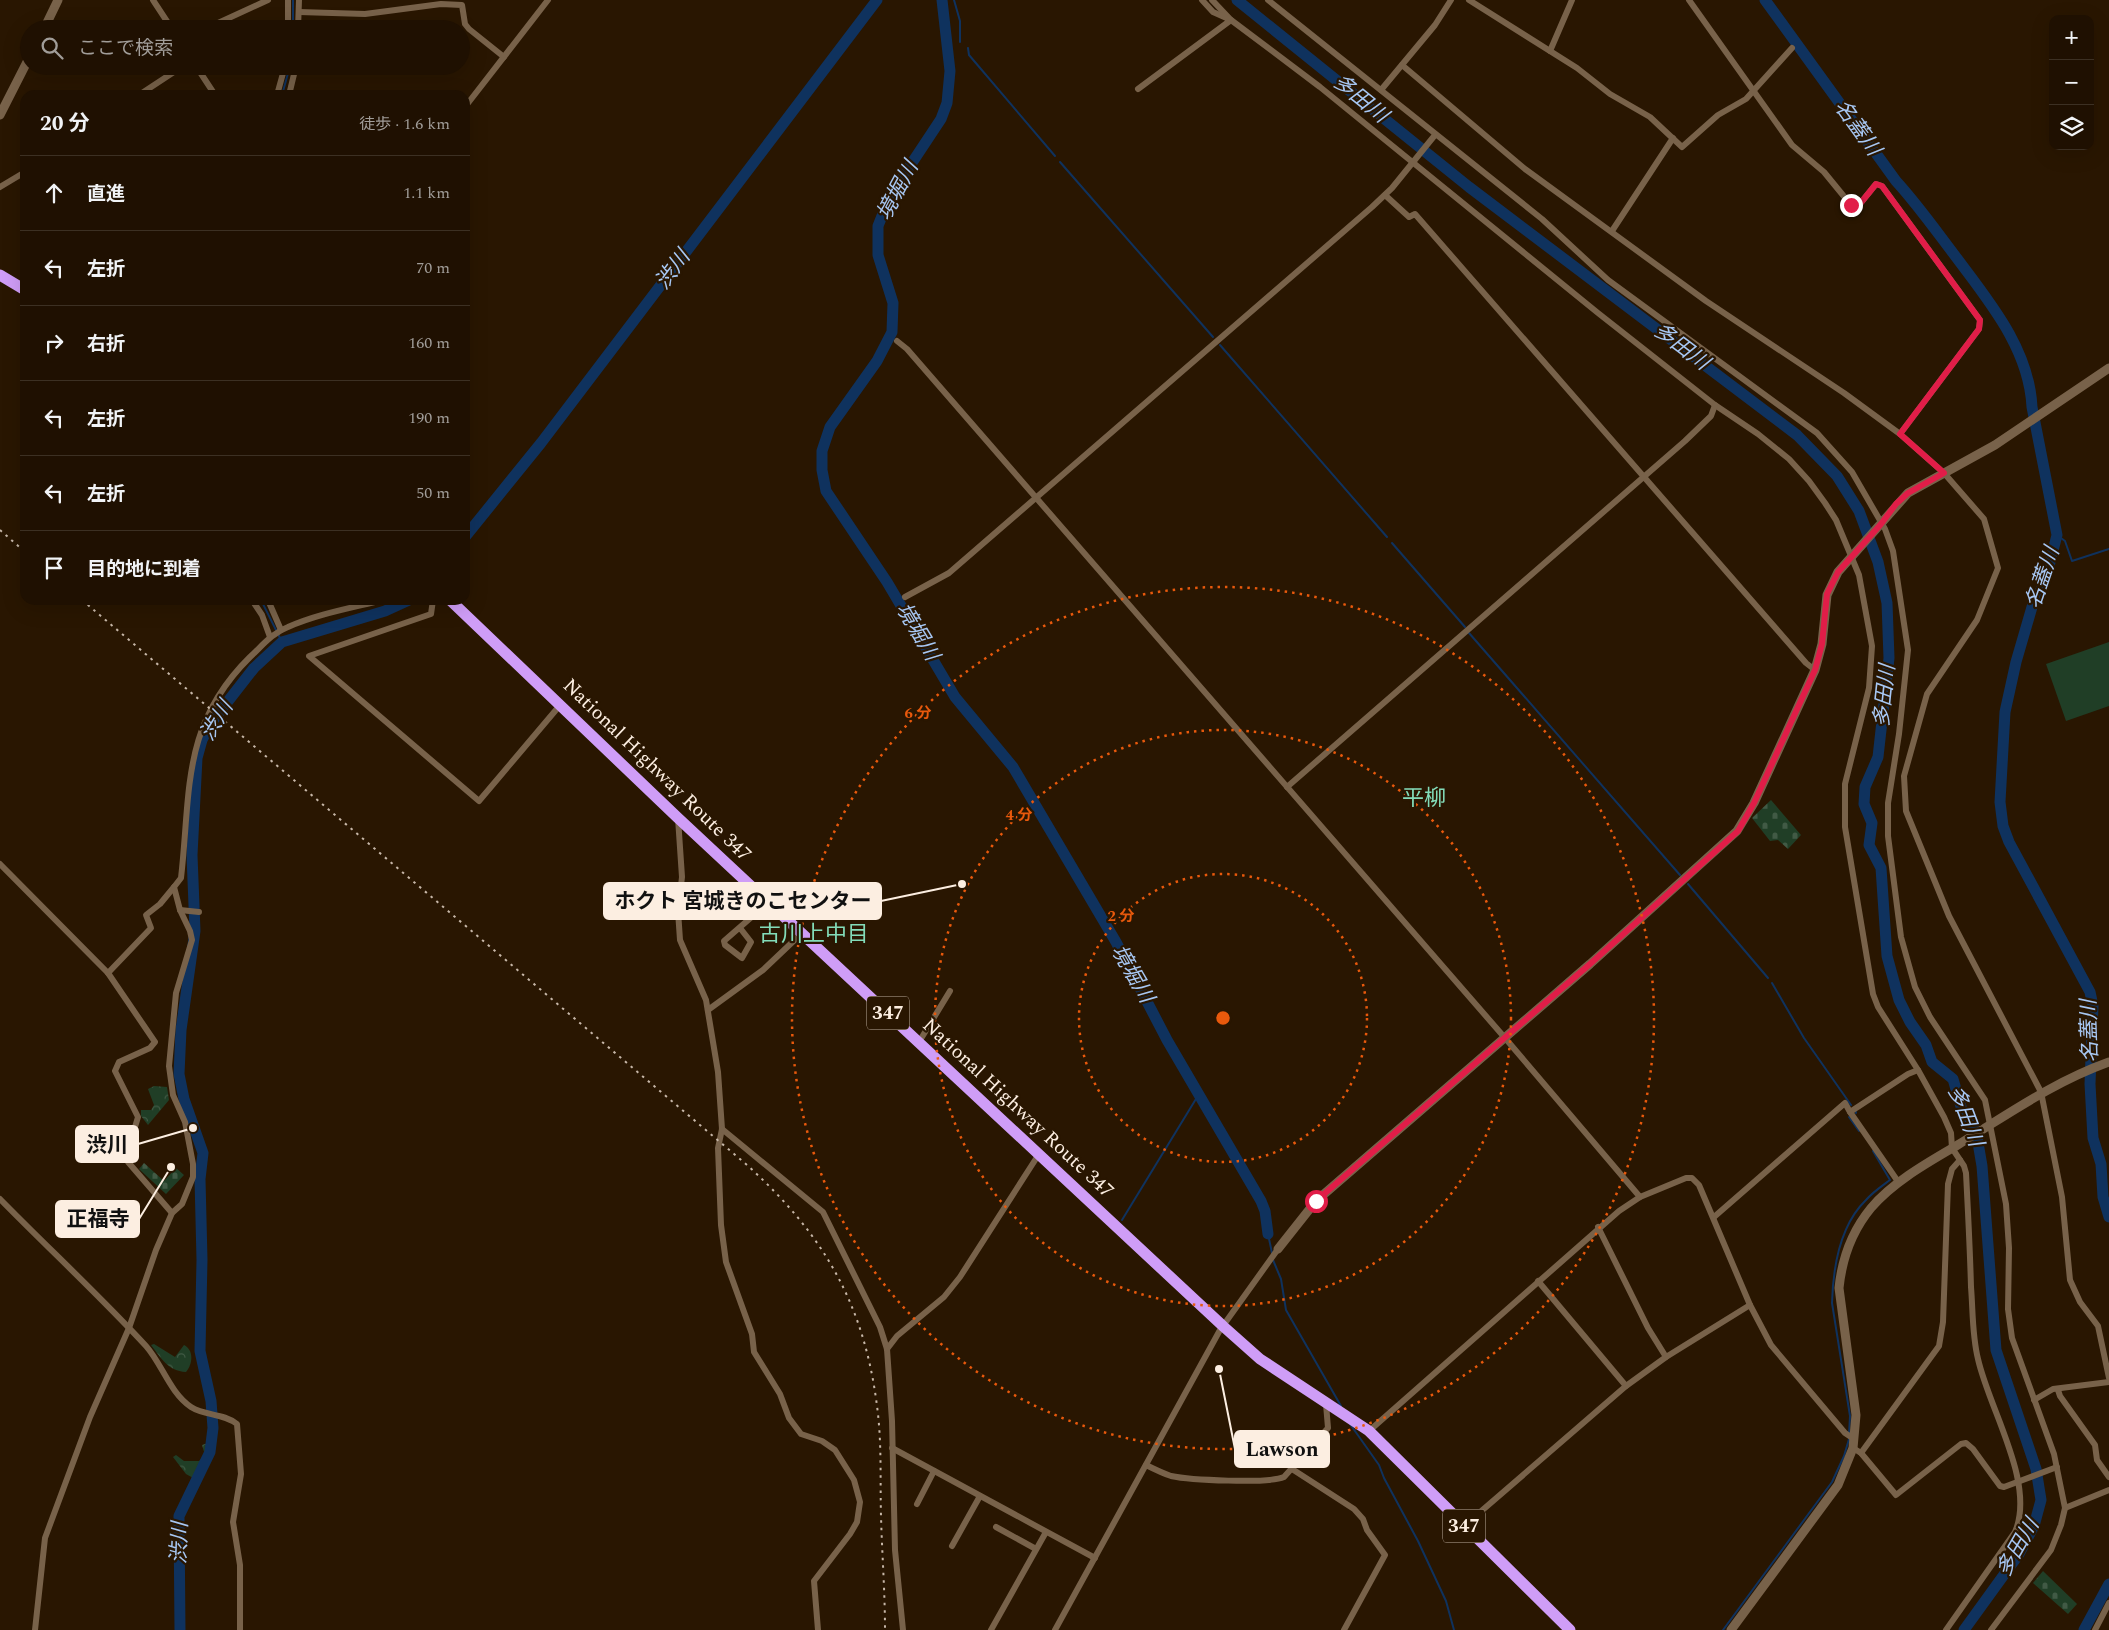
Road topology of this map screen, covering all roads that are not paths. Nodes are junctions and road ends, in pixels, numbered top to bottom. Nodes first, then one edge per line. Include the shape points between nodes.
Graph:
1 (58, 0) edge
2 (153, 0) edge
3 (268, 0) edge
4 (288, 0) edge
5 (299, 0) edge
6 (548, 0) edge
7 (1202, 0) edge
8 (1212, 0) edge
9 (1268, 0) edge
10 (1451, 0) edge
11 (1469, 0) edge
12 (1572, 0) edge
13 (1688, 0) edge
14 (442, 2) edge
15 (299, 12) junction
16 (48, 20) edge
17 (166, 20) edge
18 (225, 20) edge
19 (288, 20) edge
20 (299, 20) edge
21 (464, 20) edge
22 (1231, 20) junction
23 (470, 30) edge
24 (1792, 48) dead end
25 (1550, 51) junction
26 (504, 57) junction
27 (1402, 65) junction
28 (20, 75) edge
29 (169, 75) edge
30 (202, 75) edge
31 (283, 75) edge
32 (294, 75) edge
33 (1138, 89) dead end
34 (147, 90) edge
35 (212, 90) edge
36 (278, 90) edge
37 (290, 90) edge
38 (1380, 90) junction
39 (1753, 90) junction
40 (470, 101) edge
41 (0, 115) edge
42 (1434, 136) junction
43 (1673, 138) junction
44 (1413, 162) junction
45 (20, 175) edge
46 (0, 187) edge
47 (1385, 195) junction
48 (1612, 231) junction
49 (0, 275) edge
50 (20, 287) edge
51 (897, 341) dead end
52 (2109, 368) edge
53 (1715, 405) junction
54 (1900, 434) junction
55 (1944, 473) junction
56 (1644, 477) junction
57 (1035, 498) junction
58 (1880, 525) junction
59 (1852, 556) junction
60 (905, 596) dead end
61 (255, 605) edge
62 (270, 605) edge
63 (364, 605) edge
64 (432, 605) edge
65 (455, 605) edge
66 (280, 631) junction
67 (271, 636) junction
68 (1815, 670) junction
69 (561, 704) junction
70 (1287, 787) junction
71 (678, 818) junction
72 (0, 864) edge
73 (174, 887) junction
74 (769, 902) junction
75 (180, 910) junction
76 (200, 912) dead end
77 (740, 928) junction
78 (802, 933) junction
79 (108, 972) junction
80 (950, 991) dead end
81 (708, 1010) junction
82 (1505, 1038) junction
83 (919, 1042) junction
84 (2109, 1062) edge
85 (1918, 1070) junction
86 (2041, 1092) junction
87 (1850, 1112) junction
88 (1987, 1126) junction
89 (722, 1129) junction
90 (1954, 1147) junction
91 (1039, 1154) junction
92 (1960, 1160) junction
93 (1899, 1183) junction
94 (1640, 1197) junction
95 (0, 1199) edge
96 (172, 1213) junction
97 (1714, 1217) junction
98 (1598, 1227) junction
99 (1278, 1249) joint
100 (1538, 1281) junction
101 (1750, 1305) junction
102 (1224, 1327) junction
103 (129, 1328) junction
104 (886, 1349) junction
105 (1666, 1357) junction
106 (2109, 1380) edge
107 (1626, 1386) junction
108 (2058, 1390) junction
109 (2034, 1400) junction
110 (1326, 1404) junction
111 (1369, 1431) junction
112 (1853, 1442) junction
113 (892, 1448) junction
114 (1146, 1464) junction
115 (2055, 1468) junction
116 (1292, 1469) junction
117 (934, 1471) junction
118 (2109, 1477) edge
119 (2019, 1481) junction
120 (2109, 1490) edge
121 (980, 1496) junction
122 (917, 1504) dead end
123 (2065, 1508) junction
124 (1464, 1526) junction
125 (996, 1527) dead end
126 (1046, 1532) junction
127 (952, 1546) dead end
128 (1036, 1549) junction
129 (1095, 1558) junction
130 (2109, 1603) edge
131 (35, 1630) edge
132 (240, 1630) edge
133 (818, 1630) edge
134 (903, 1630) edge
135 (991, 1630) edge
136 (1055, 1630) edge
137 (1344, 1630) edge
138 (1570, 1630) edge
139 (1731, 1630) edge
140 (1946, 1630) edge
141 (1991, 1630) edge
142 (2094, 1630) edge

1 - 16 street
2 - 17 street
3 - 18 street
4 - 19 street
5 - 15 street
6 - 26 street
7 - 22 street via 1213,12
8 - 22 street
9 - 38 street
10 - 27 street
11 - 25 street
12 - 25 street
13 - 39 street
14 - 15 street via 373,14
14 - 21 street via 462,5
15 - 20 street
22 - 33 street
22 - 44 street
23 - 26 street
24 - 39 street
25 - 43 street via 1610,94 1650,117
26 - 40 street
27 - 38 street
27 - 48 street via 1495,146
28 - 41 street
29 - 34 street
30 - 35 street
31 - 36 street
32 - 37 street
38 - 42 street
39 - 43 street via 1746,99 1718,115 1682,146
39 - 54 street via 1792,145 1824,172 1851,205 1859,205 1876,184 1882,186 1980,320 1979,329
42 - 44 street
42 - 58 street via 1542,219 1608,280 1817,433 1852,472
43 - 48 street
44 - 47 street
44 - 53 street
45 - 46 street
47 - 56 street via 1409,217 1415,214
47 - 57 street
48 - 54 street via 1706,301
49 - 50 highway
51 - 57 street
52 - 55 street via 2030,423
53 - 56 street via 1711,416
53 - 59 street via 1789,459 1809,481 1836,520
54 - 55 street
55 - 58 street via 1908,493
55 - 86 street via 1984,519 1998,568 1977,620 1927,694 1904,776 1906,811 1949,916
56 - 68 street
56 - 70 street
57 - 60 street via 949,573
57 - 70 street
58 - 59 street
58 - 88 street via 1893,550 1908,650 1888,803 1888,836 1902,937 1915,987 1930,1017 1985,1100
59 - 68 street via 1838,572 1827,594 1822,644
59 - 85 street via 1872,646 1869,688 1845,784 1845,827 1873,994
61 - 67 street
62 - 66 street
63 - 66 street
64 - 69 street via 431,614 309,656 479,800
65 - 69 highway, National Highway Route 347 / 347
66 - 67 street
67 - 73 street via 239,668 210,708 198,739 189,774 180,878
68 - 82 street via 1738,831
69 - 71 highway, National Highway Route 347 / 347
70 - 82 street
71 - 74 highway, National Highway Route 347 / 347
71 - 81 street via 682,877 678,911 680,940
72 - 79 street
73 - 75 street
73 - 79 street via 146,915 151,928
74 - 77 street
74 - 78 highway, National Highway Route 347 / 347
75 - 76 street
75 - 96 street via 192,940 176,993 169,1066 173,1095 185,1122 193,1177 182,1204
77 - 77 street via 724,941 742,958 751,942
78 - 81 street via 763,970
78 - 83 highway, National Highway Route 347 / 347
79 - 96 street via 155,1042 116,1066 115,1071 138,1117 126,1157
80 - 83 street
81 - 89 street via 718,1072
82 - 94 street
82 - 99 street via 1316,1201
83 - 91 highway, National Highway Route 347 / 347
84 - 86 street
85 - 87 street
85 - 90 street via 1944,1117
86 - 88 street
86 - 106 street via 2062,1197 2070,1280 2098,1326
87 - 93 street
87 - 97 street via 1845,1103
88 - 90 street
88 - 109 street via 2006,1204 2010,1324 2016,1352
89 - 104 street via 824,1212 880,1327
89 - 133 street via 718,1148 725,1256 752,1334 754,1352 780,1394 795,1427 801,1434 828,1444 842,1459 854,1480 860,1502 857,1522 814,1581
90 - 92 street
90 - 93 street
91 - 102 highway, National Highway Route 347 / 347
91 - 104 street via 984,1242 949,1290
92 - 112 street via 1952,1169 1948,1184 1943,1322 1939,1346
92 - 119 street via 1966,1173 1974,1337 1982,1374
93 - 112 street via 1861,1222 1849,1245 1841,1272 1840,1306 1856,1415
94 - 97 street via 1692,1178 1699,1185
94 - 98 street
95 - 103 street
96 - 103 street
97 - 101 street
98 - 100 street
98 - 105 street via 1648,1328
99 - 102 street
100 - 107 street
100 - 111 street
101 - 105 street
101 - 112 street via 1771,1345
102 - 110 highway, National Highway Route 347 / 347 via 1260,1359
102 - 114 street
103 - 131 street via 90,1417 45,1538
103 - 132 street via 163,1368 181,1399 205,1414 227,1418 236,1424 241,1474 233,1522 240,1565
104 - 113 street
105 - 107 street
106 - 108 street
107 - 124 street
108 - 109 street via 2053,1389
108 - 118 street via 2095,1445 2096,1460
109 - 115 street
110 - 111 highway, National Highway Route 347 / 347
110 - 116 street via 1328,1428
111 - 124 highway, National Highway Route 347 / 347
112 - 119 street via 1896,1495 1966,1443 2000,1486
112 - 139 street via 1838,1485
113 - 117 street
113 - 134 street via 894,1550
114 - 116 street via 1172,1476 1246,1481 1279,1480
114 - 129 street
115 - 119 street
115 - 123 street
116 - 137 street via 1354,1509 1385,1555
117 - 121 street
117 - 122 street
119 - 140 street via 2022,1506 2015,1532
120 - 123 street
121 - 126 street
121 - 127 street
123 - 141 street via 2051,1550
124 - 138 highway, National Highway Route 347 / 347
125 - 128 street
126 - 128 street
126 - 129 street
128 - 135 street
129 - 136 street
130 - 142 street

